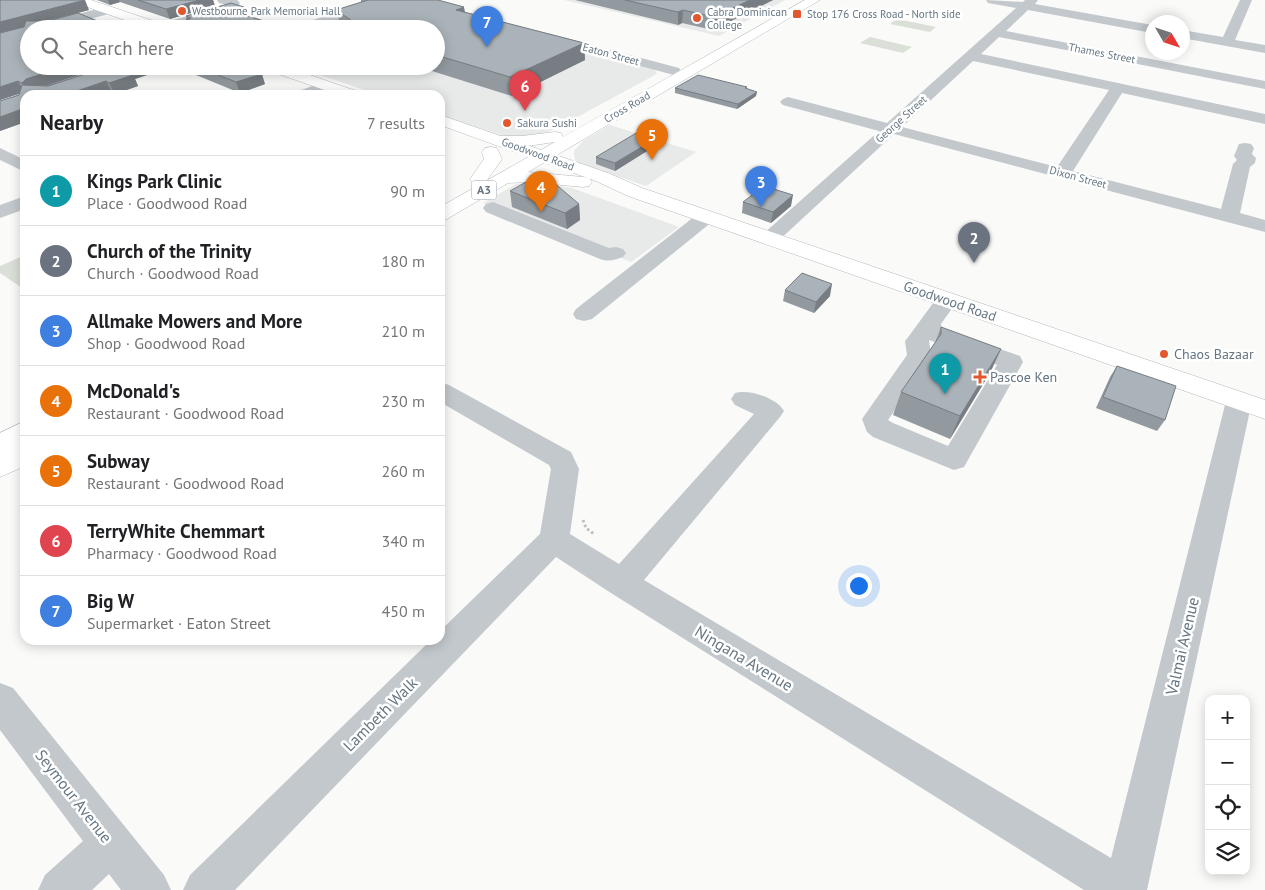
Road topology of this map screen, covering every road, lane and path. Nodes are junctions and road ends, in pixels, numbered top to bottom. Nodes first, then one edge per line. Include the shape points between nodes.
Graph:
1 (80, 0) edge
2 (223, 0) edge
3 (386, 0) edge
4 (800, 0) edge
5 (814, 0) edge
6 (992, 0) edge
7 (1246, 0) edge
8 (1029, 3) edge
9 (108, 10) junction
10 (364, 16) edge
11 (71, 20) edge
12 (137, 20) edge
13 (188, 20) edge
14 (327, 20) edge
15 (352, 20) edge
16 (1145, 28) edge
17 (997, 33) junction
18 (536, 34) edge
19 (1190, 35) edge
20 (1226, 42) junction
21 (1265, 49) edge
22 (971, 56) junction
23 (680, 72) junction
24 (296, 75) edge
25 (326, 85) junction
26 (1265, 85) edge
27 (1118, 87) junction
28 (314, 90) edge
29 (340, 90) edge
30 (788, 102) dead end
31 (1265, 118) edge
32 (445, 122) edge
33 (891, 128) junction
34 (445, 133) edge
35 (583, 133) junction
36 (554, 137) junction
37 (494, 146) junction
38 (1245, 148) dead end
39 (0, 153) edge
40 (529, 158) junction
41 (20, 164) edge
42 (564, 164) junction
43 (1062, 173) junction
44 (504, 178) junction
45 (479, 179) junction
46 (583, 182) junction
47 (635, 192) junction
48 (445, 197) edge
49 (20, 204) edge
50 (492, 208) dead end
51 (0, 212) edge
52 (445, 212) edge
53 (706, 217) junction
54 (1229, 217) junction
55 (1265, 226) edge
56 (770, 238) junction
57 (616, 254) dead end
58 (947, 300) junction
59 (584, 314) dead end
60 (929, 324) junction
61 (445, 394) edge
62 (744, 399) dead end
63 (1252, 406) edge
64 (20, 434) edge
65 (0, 445) edge
66 (20, 455) edge
67 (0, 467) edge
68 (554, 539) junction
69 (622, 583) junction
70 (0, 700) edge
71 (111, 844) junction
72 (60, 890) edge
73 (149, 890) edge
74 (205, 890) edge
75 (1124, 890) edge

1 - 9 main road
2 - 13 street via 234,3 232,7
3 - 14 street
4 - 23 main road, Cross Road / A3
5 - 23 main road, Cross Road / A3
6 - 8 street
7 - 20 street
8 - 16 street
8 - 17 street, George Street
9 - 11 street
9 - 12 main road
10 - 15 street
17 - 22 street, George Street
17 - 26 street, Thames Street
18 - 23 street, Eaton Street
19 - 20 street
20 - 21 street
22 - 27 street
22 - 33 street, George Street
23 - 35 main road, Cross Road / A3
23 - 36 main road, Cross Road / A3
24 - 25 main road
25 - 28 street
25 - 29 main road
27 - 31 street
27 - 43 street
30 - 33 street, Dixon Street
32 - 37 main road, Goodwood Road
33 - 43 street, Dixon Street
33 - 56 street, George Street
34 - 37 main road, Goodwood Road
35 - 40 main road, Cross Road / A3
35 - 42 main road via 568,149 563,158
36 - 37 main road
36 - 40 main road, Cross Road / A3
37 - 40 main road, Goodwood Road
37 - 45 main road via 493,159
38 - 54 street via 1243,156 1247,158 1246,163 1242,164
39 - 41 street
40 - 42 main road, Goodwood Road
40 - 44 main road, Cross Road / A3
40 - 45 main road, Cross Road / A3
40 - 46 main road, Goodwood Road
42 - 47 main road, Goodwood Road
43 - 54 street, Dixon Street
44 - 46 main road
44 - 52 main road, Cross Road / A3
45 - 48 main road, Cross Road / A3
46 - 47 main road, Goodwood Road
47 - 53 main road, Goodwood Road
49 - 51 street
50 - 57 street via 607,255
53 - 56 main road, Goodwood Road
53 - 59 street
54 - 55 street, Dixon Street
56 - 58 main road, Goodwood Road
58 - 60 street
58 - 63 main road, Goodwood Road
60 - 60 street via 917,341 919,356 875,419 876,425 954,460 1011,362 932,333
61 - 68 street via 561,459 565,469
62 - 69 street via 771,411
63 - 75 street, Valmai Avenue
64 - 65 main road
66 - 67 main road
68 - 69 street, Ningana Avenue
68 - 74 street, Lambeth Walk
69 - 75 street, Ningana Avenue
70 - 71 street, Seymour Avenue
71 - 72 street
71 - 73 street, Seymour Avenue

